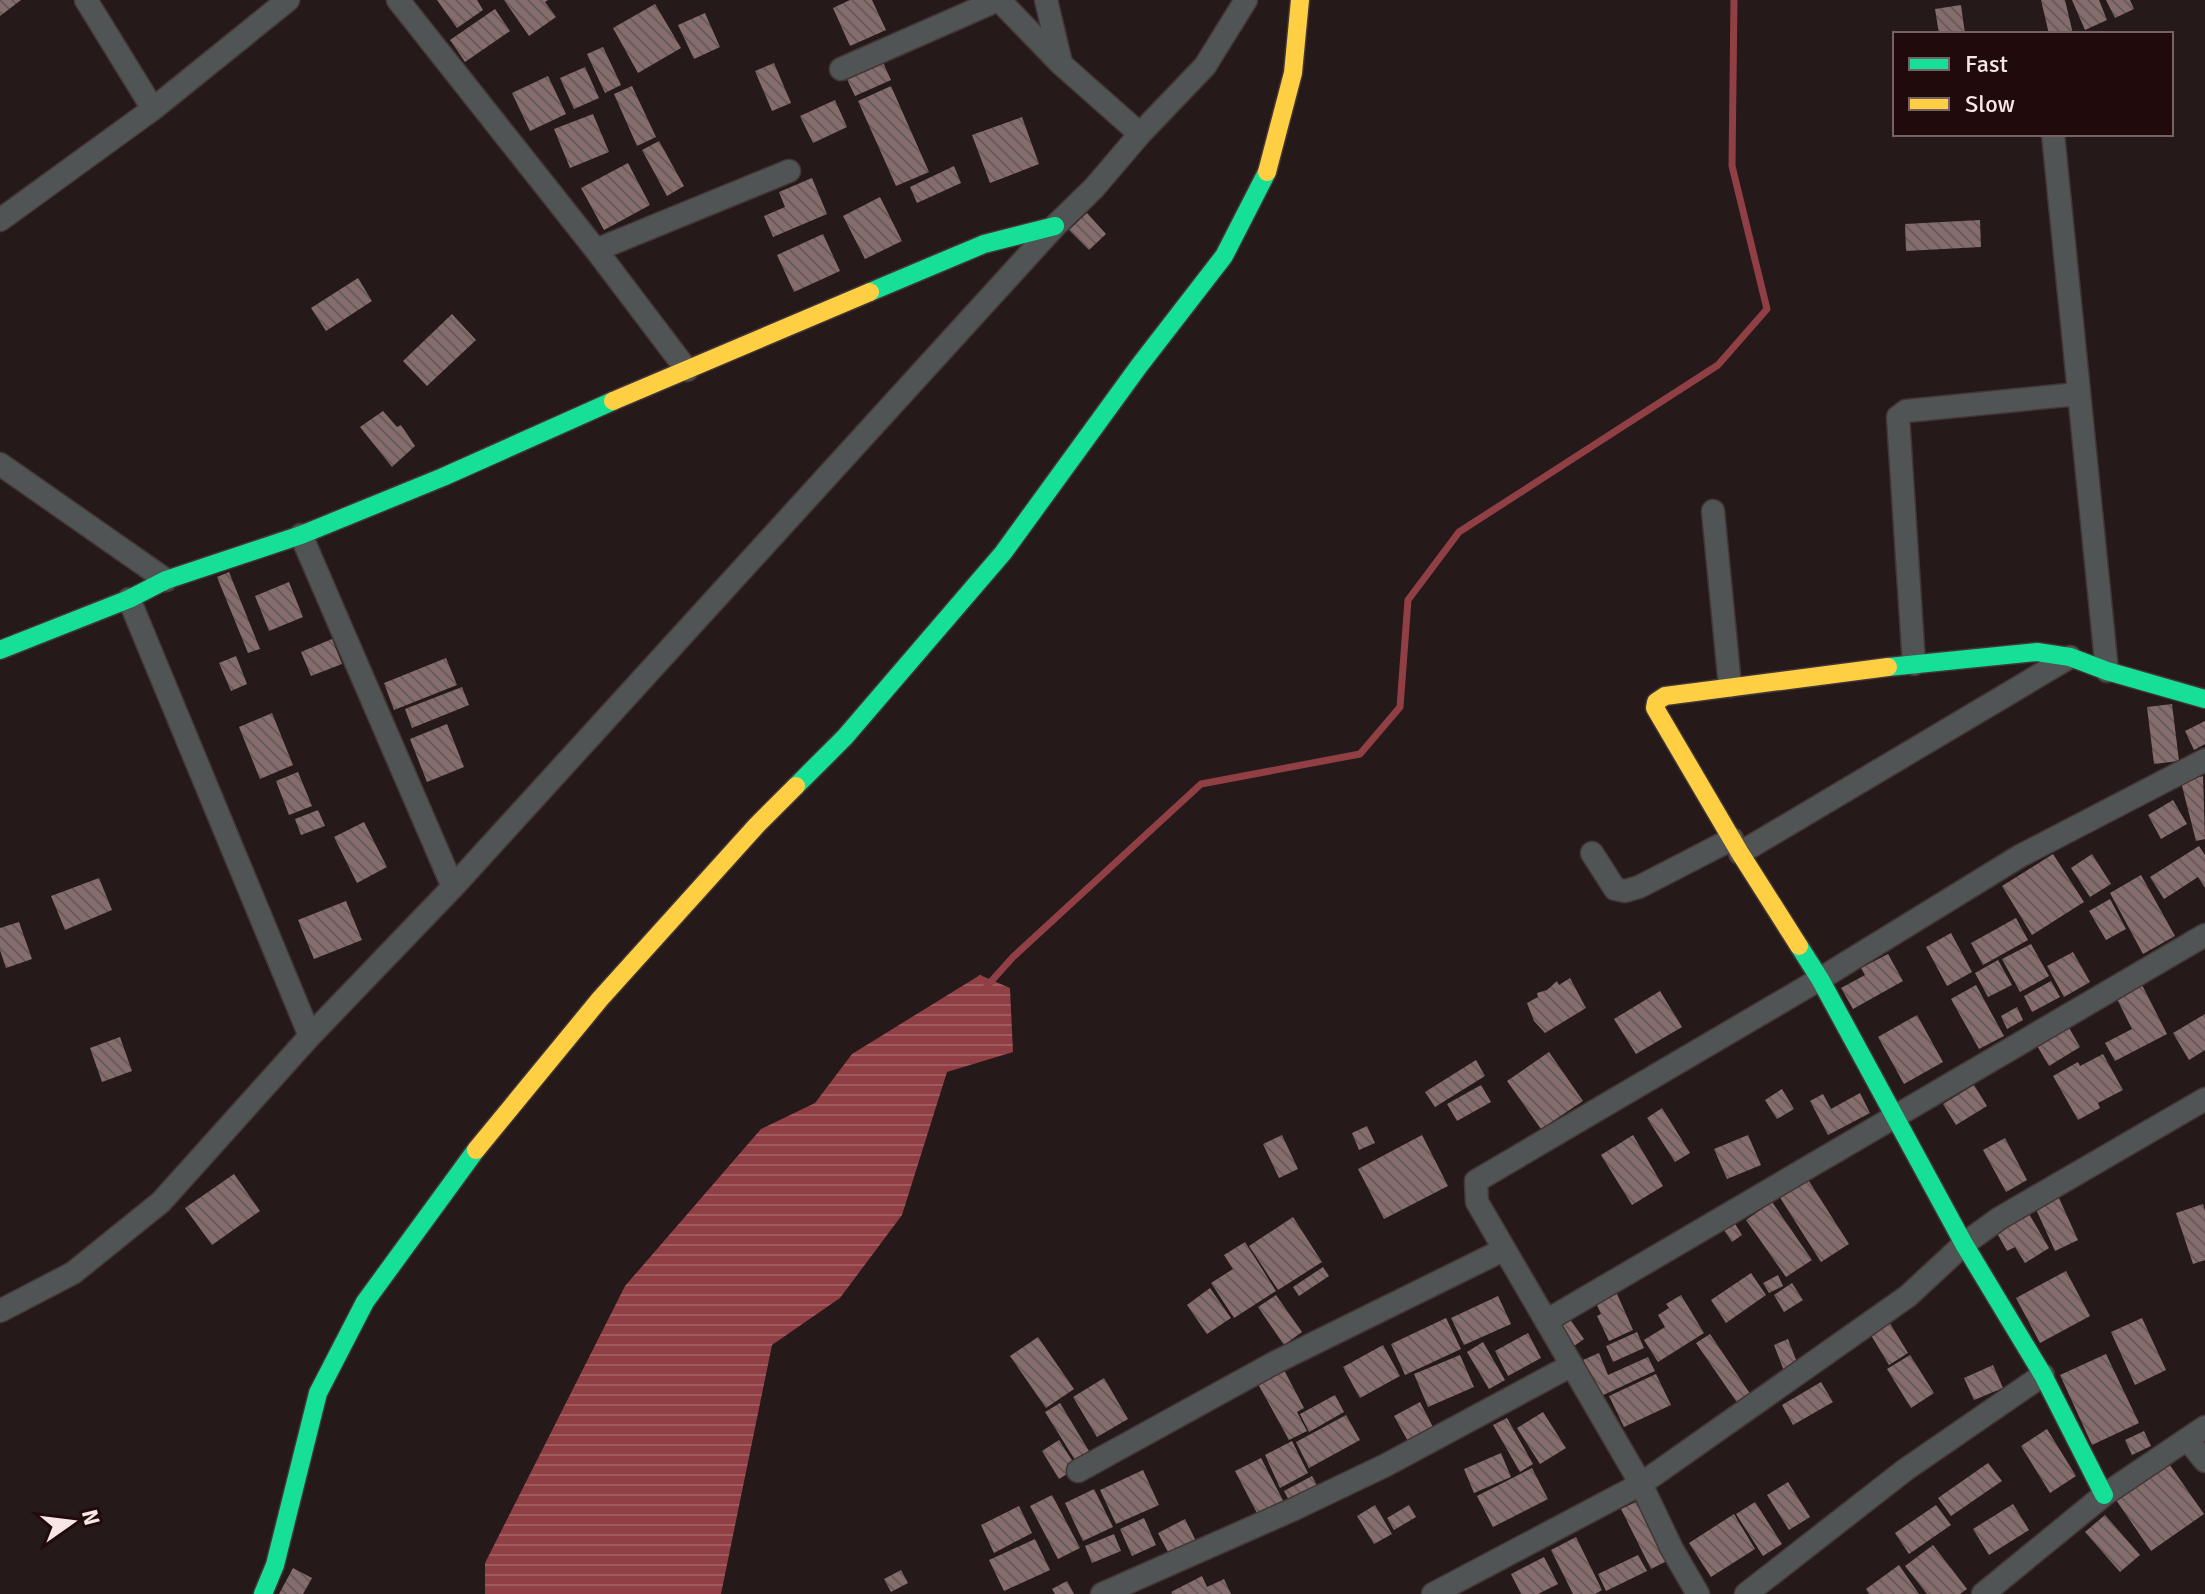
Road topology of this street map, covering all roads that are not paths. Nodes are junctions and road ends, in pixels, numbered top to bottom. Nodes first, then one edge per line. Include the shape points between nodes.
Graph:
1 (86, 0) edge
2 (288, 0) edge
3 (398, 0) edge
4 (998, 0) edge
5 (1046, 0) edge
6 (1246, 0) edge
7 (1300, 0) edge
8 (1061, 64) junction
9 (841, 69) dead end
10 (153, 109) junction
11 (1140, 134) junction
12 (2053, 136) edge
13 (789, 171) dead end
14 (0, 220) edge
15 (1055, 226) junction
16 (596, 250) junction
17 (687, 370) junction
18 (2078, 394) junction
19 (0, 464) edge
20 (1713, 511) dead end
21 (301, 535) junction
22 (166, 580) junction
23 (129, 599) junction
24 (0, 650) edge
25 (2070, 657) junction
26 (1914, 664) junction
27 (2107, 671) junction
28 (1730, 686) junction
29 (2205, 699) edge
30 (2205, 760) edge
31 (1736, 846) junction
32 (1592, 853) dead end
33 (453, 887) junction
34 (2205, 935) edge
35 (1820, 979) junction
36 (310, 1036) junction
37 (2205, 1099) edge
38 (1897, 1117) junction
39 (1964, 1244) junction
40 (1503, 1250) junction
41 (0, 1311) edge
42 (1546, 1321) junction
43 (1572, 1365) junction
44 (2043, 1375) junction
45 (2196, 1433) edge
46 (2205, 1461) edge
47 (1078, 1471) dead end
48 (1641, 1484) junction
49 (2104, 1495) junction
50 (263, 1594) edge
51 (1102, 1594) edge
52 (1433, 1594) edge
53 (1698, 1594) edge
54 (1746, 1594) edge
55 (1983, 1594) edge

1 - 10 street
2 - 10 street
3 - 16 street
4 - 8 street
4 - 9 street
5 - 8 street
6 - 11 street via 1205,66
7 - 50 street via 1293,73 1266,177 1224,256 1003,553 845,737 757,825 600,999 490,1130 365,1302 318,1393
8 - 11 street
10 - 14 street
11 - 15 street
12 - 18 street
13 - 16 street
15 - 17 street via 984,244
15 - 33 street
16 - 17 street
17 - 21 street
18 - 26 street via 1906,411 1898,417
18 - 27 street
19 - 22 street
20 - 28 street
21 - 22 street
21 - 33 street
22 - 23 street
23 - 24 street
23 - 36 street
25 - 26 street via 2037,652
25 - 27 street
25 - 31 street
26 - 28 street
27 - 29 street
28 - 31 street via 1665,696 1655,708
30 - 35 street via 2020,856
31 - 32 street via 1625,891 1615,889
31 - 35 street
33 - 36 street
34 - 38 street
35 - 38 street
35 - 40 street via 1476,1181 1477,1202
36 - 41 street via 161,1202 73,1273
37 - 39 street
38 - 39 street
38 - 42 street
39 - 44 street
39 - 48 street via 1908,1296
40 - 42 street
40 - 47 street via 1276,1362
42 - 43 street
43 - 48 street
43 - 51 street via 1386,1465
44 - 49 street
44 - 54 street via 1905,1470
45 - 46 street
45 - 49 street
48 - 52 street
48 - 53 street
49 - 55 street

